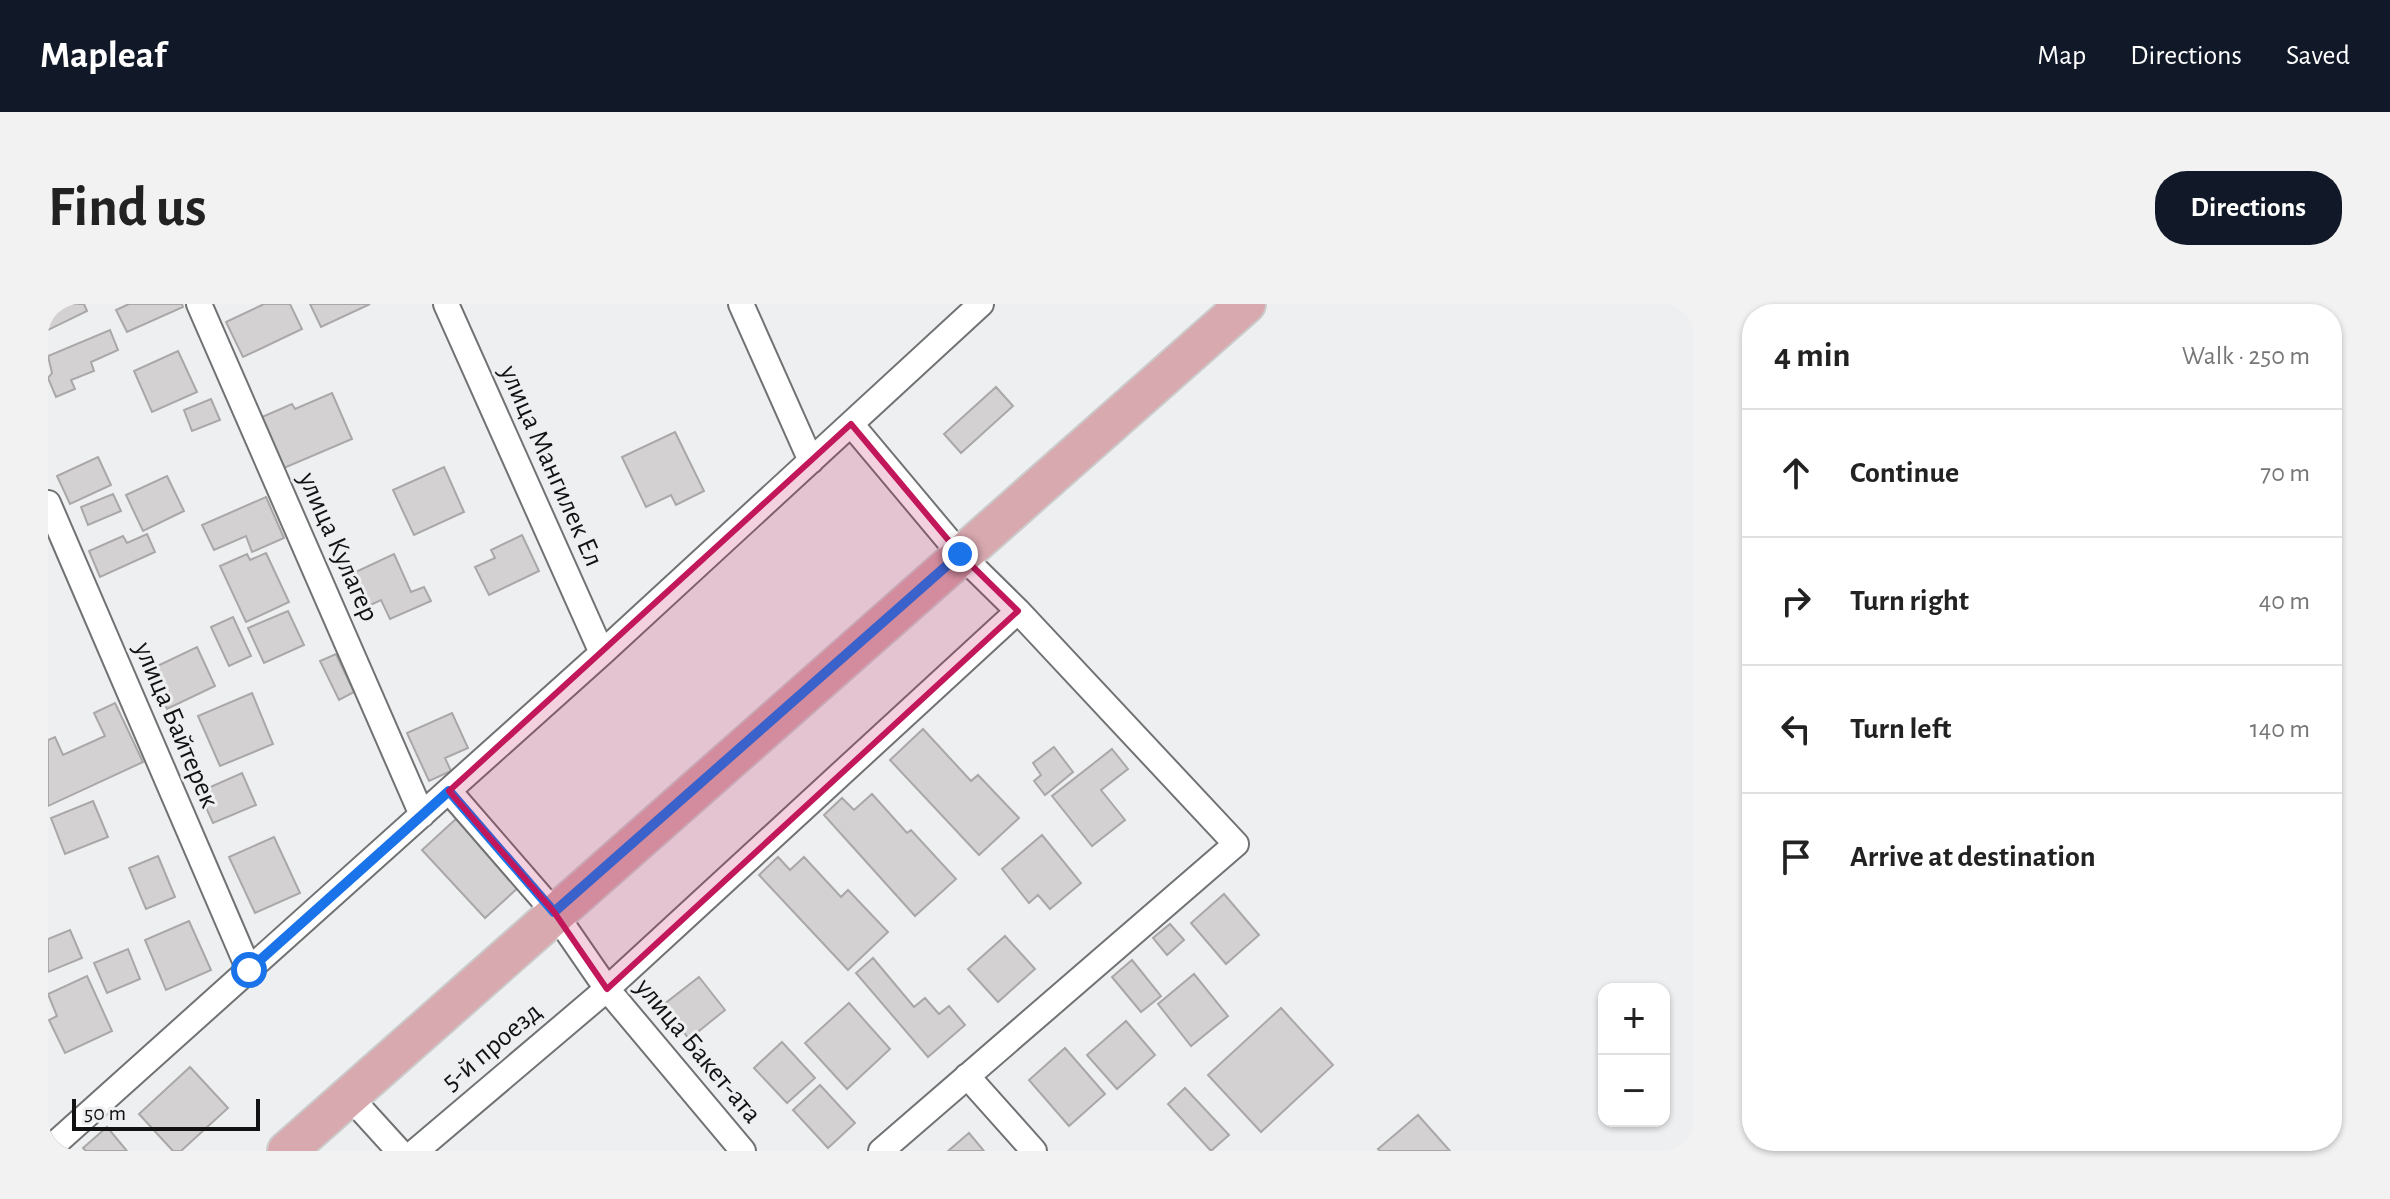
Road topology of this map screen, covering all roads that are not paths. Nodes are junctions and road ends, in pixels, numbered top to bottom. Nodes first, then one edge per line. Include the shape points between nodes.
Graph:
1 (199, 304) edge
2 (446, 304) edge
3 (741, 304) edge
4 (981, 304) edge
5 (1246, 304) edge
6 (851, 424) junction
7 (811, 461) junction
8 (48, 503) edge
9 (960, 554) junction
10 (1018, 611) junction
11 (602, 653) junction
12 (449, 791) junction
13 (422, 815) junction
14 (554, 912) junction
15 (249, 970) junction
16 (607, 989) junction
17 (967, 1076) junction
18 (349, 1096) junction
19 (48, 1150) edge
20 (287, 1151) edge
21 (399, 1151) edge
22 (416, 1151) edge
23 (743, 1151) edge
24 (881, 1151) edge
25 (1034, 1151) edge

1 - 13 street, улица Кулагер
2 - 11 street, улица Мангилек Ел
3 - 7 street
4 - 6 street
5 - 9 main road
6 - 7 street
6 - 9 street
7 - 11 street
8 - 15 street, улица Байтерек
9 - 10 street
9 - 14 main road
10 - 16 street, 5-й проезд
10 - 17 street via 1236,844
11 - 12 street
12 - 13 street
12 - 14 street, улица Бакет-ата
13 - 15 street
14 - 16 street, улица Бакет-ата
14 - 18 main road
15 - 19 street
16 - 22 street, 5-й проезд
16 - 23 street, улица Бакет-ата
17 - 24 street
17 - 25 street
18 - 20 main road
18 - 21 street

